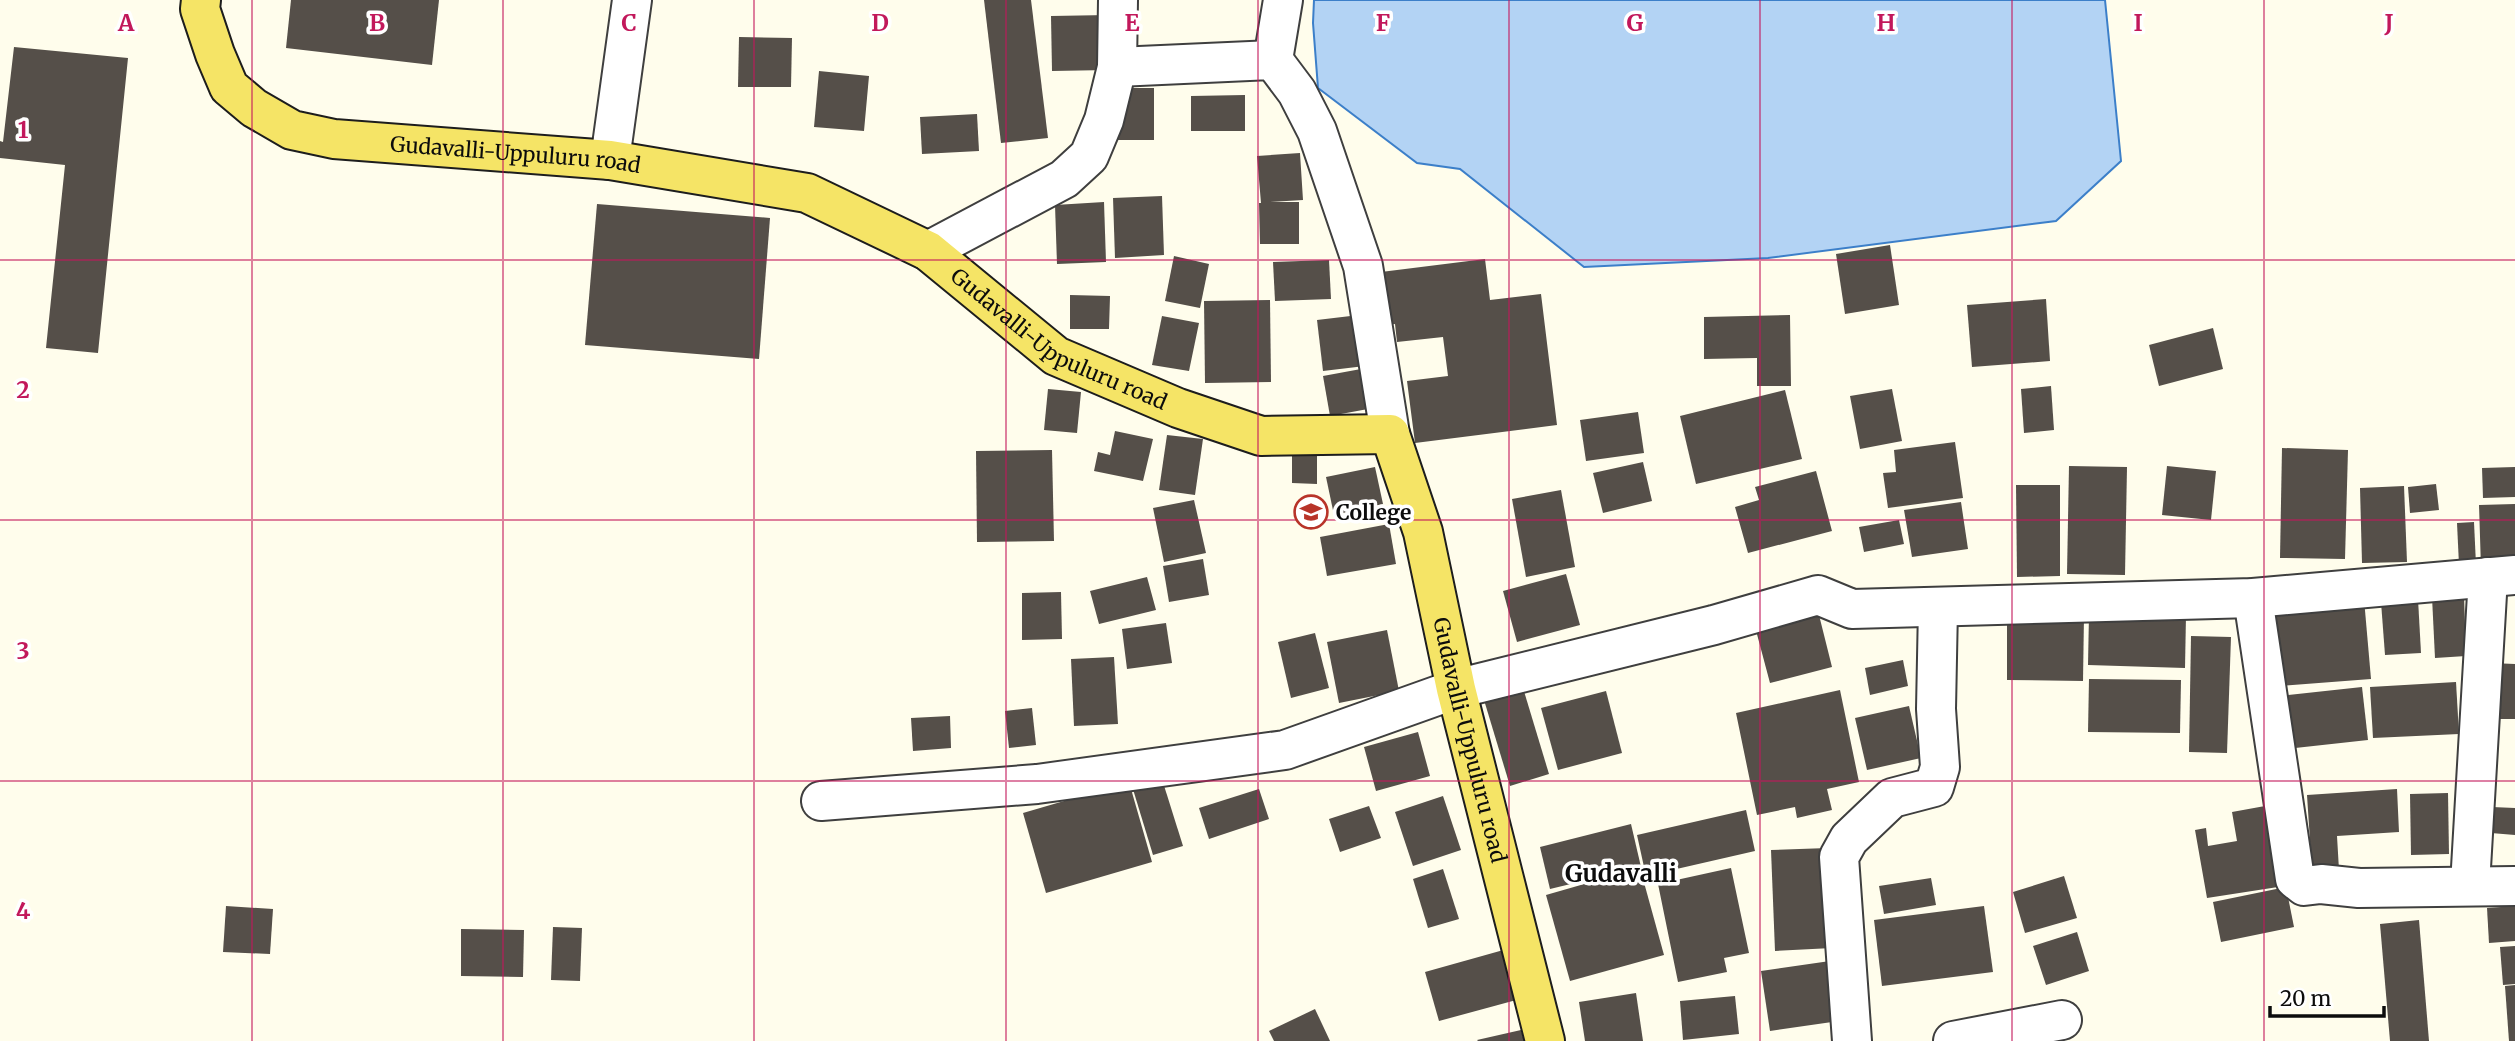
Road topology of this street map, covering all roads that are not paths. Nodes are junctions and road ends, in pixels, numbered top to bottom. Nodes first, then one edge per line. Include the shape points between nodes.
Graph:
1 (201, 0) edge
2 (632, 0) edge
3 (1118, 0) edge
4 (1283, 0) edge
5 (1273, 60) junction
6 (1117, 67) junction
7 (610, 160) junction
8 (928, 251) junction
9 (1390, 435) junction
10 (2501, 576) edge
11 (2253, 598) junction
12 (1938, 607) junction
13 (1455, 689) junction
14 (821, 800) dead end
15 (2470, 885) junction
16 (2515, 886) edge
17 (2062, 1020) dead end
18 (1545, 1041) edge
19 (1852, 1041) edge
20 (1954, 1041) edge

1 - 7 main road, Gudavalli-Uppuluru road via 204,21 229,87 292,130 334,139
2 - 7 street
3 - 6 street
4 - 5 street
5 - 6 street
5 - 9 street via 1297,92 1317,131 1363,266
6 - 8 street via 1104,120 1089,156 1064,179
7 - 8 main road, Gudavalli-Uppuluru road via 807,193
8 - 9 main road, Gudavalli-Uppuluru road via 1056,356 1178,408 1261,436
9 - 13 main road, Gudavalli-Uppuluru road via 1423,533
10 - 11 street
10 - 15 street
11 - 12 street
11 - 15 street via 2295,879 2304,886
12 - 13 street via 1852,609 1818,595
12 - 19 street via 1940,767 1934,787 1892,798 1849,839 1839,857
13 - 14 street via 1285,750 1037,784
13 - 18 main road, Gudavalli-Uppuluru road
15 - 16 street
17 - 20 street

